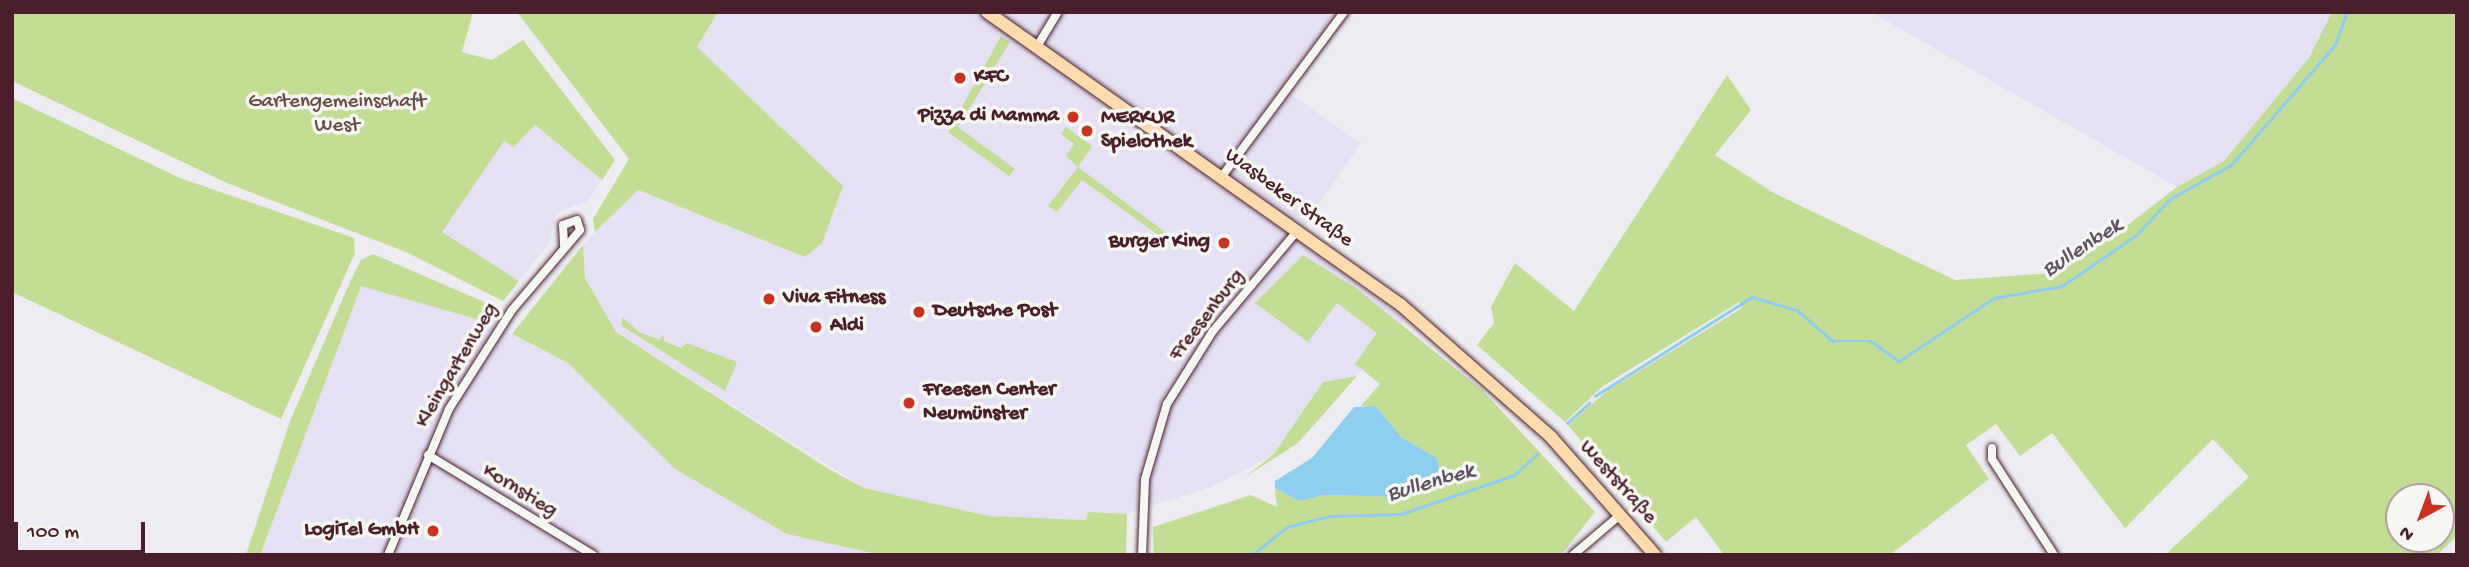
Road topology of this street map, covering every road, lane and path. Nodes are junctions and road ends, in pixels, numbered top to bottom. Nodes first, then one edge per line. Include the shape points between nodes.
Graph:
1 (987, 12) edge
2 (1058, 12) edge
3 (1344, 12) edge
4 (1038, 45) junction
5 (1223, 175) junction
6 (1298, 230) junction
7 (564, 246) dead end
8 (1551, 437) joint
9 (1992, 448) dead end
10 (428, 456) junction
11 (1620, 515) junction
12 (388, 555) edge
13 (593, 555) edge
14 (1142, 555) edge
15 (1573, 555) edge
16 (1655, 555) edge
17 (2054, 555) edge

1 - 4 main road, Wasbeker Straße
2 - 4 street
3 - 5 street
4 - 5 main road, Wasbeker Straße
5 - 6 main road, Wasbeker Straße
6 - 8 main road, Wasbeker Straße via 1480,369
6 - 14 street, Freesenburg via 1213,331 1167,404 1146,478
7 - 10 street, Kleingartenweg via 485,346
8 - 11 main road, Weststraße
9 - 17 street via 1992,459
10 - 12 street, Kleingartenweg
10 - 13 street, Kornstieg
11 - 15 street
11 - 16 main road, Weststraße

